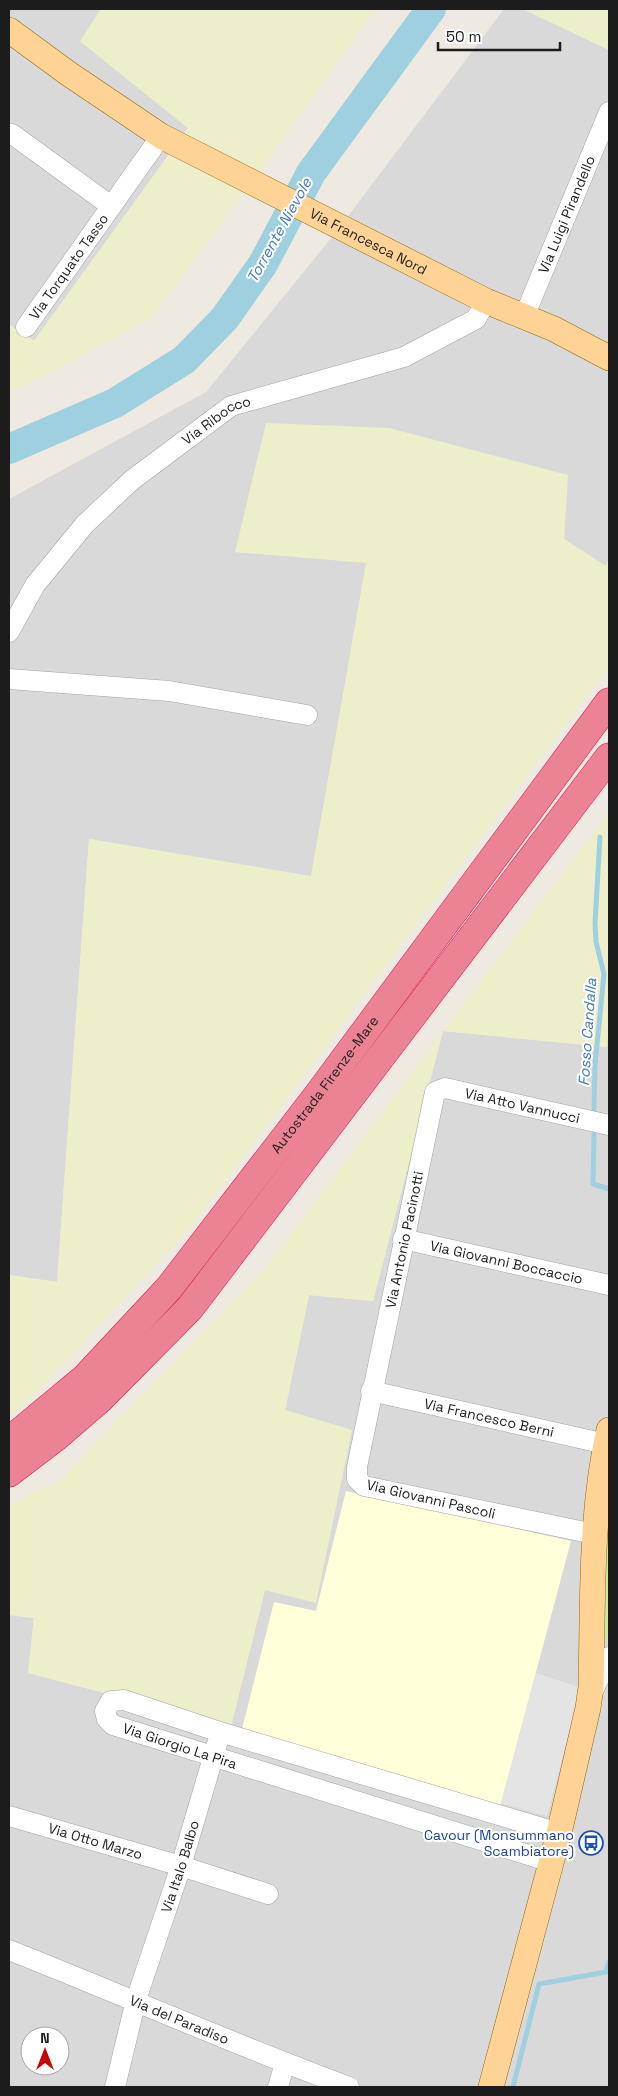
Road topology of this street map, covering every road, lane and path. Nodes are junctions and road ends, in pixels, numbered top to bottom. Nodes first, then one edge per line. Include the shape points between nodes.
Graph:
1 (9, 30) edge
2 (609, 112) edge
3 (12, 134) dead end
4 (161, 136) junction
5 (111, 206) junction
6 (486, 301) junction
7 (524, 316) junction
8 (26, 327) dead end
9 (609, 358) edge
10 (9, 632) edge
11 (9, 679) edge
12 (609, 702) edge
13 (307, 715) dead end
14 (609, 758) edge
15 (437, 1090) joint
16 (609, 1125) edge
17 (403, 1239) junction
18 (609, 1285) edge
19 (372, 1391) junction
20 (608, 1437) edge
21 (9, 1442) edge
22 (9, 1474) edge
23 (604, 1487) edge
24 (594, 1534) junction
25 (609, 1657) edge
26 (590, 1697) junction
27 (220, 1732) junction
28 (213, 1758) junction
29 (9, 1816) edge
30 (559, 1833) junction
31 (552, 1862) junction
32 (181, 1866) junction
33 (268, 1894) dead end
34 (9, 1950) edge
35 (136, 2000) junction
36 (285, 2063) junction
37 (115, 2087) edge
38 (278, 2087) edge
39 (349, 2087) edge
40 (491, 2087) edge

1 - 4 main road, Via Francesca Nord
2 - 7 street, Via Luigi Pirandello
3 - 5 street, Via Torquato Tasso
4 - 5 street, Via Torquato Tasso
4 - 6 main road, Via Francesca Nord
5 - 8 street, Via Torquato Tasso
6 - 7 main road, Via Francesca Nord
6 - 10 street, Via Ribocco via 476,319 404,358 231,406 132,480 85,524 35,585
7 - 9 main road, Via Francesca Nord
11 - 13 street via 169,691
12 - 21 highway, Autostrada Firenze-Mare via 320,1092 169,1288 85,1378
14 - 22 highway, Autostrada Firenze-Mare via 190,1308 100,1399
15 - 16 street, Via Atto Vannucci via 445,1088
15 - 17 street, Via Antonio Pacinotti
17 - 18 street, Via Giovanni Boccaccio
17 - 19 street, Via Antonio Pacinotti
19 - 20 street, Via Francesco Berni
19 - 24 street, Via Giovanni Pascoli via 357,1467 357,1479 364,1486
20 - 23 main road
23 - 24 main road
24 - 26 main road
25 - 26 street
26 - 30 main road
27 - 28 street, Via Italo Balbo
27 - 28 street, Via Giorgio La Pira via 120,1699 111,1701 104,1711 106,1719 113,1725
27 - 30 street, Via Giorgio La Pira
28 - 31 street, Via Giorgio La Pira
28 - 32 street, Via Italo Balbo
29 - 32 street, Via Otto Marzo
30 - 31 main road
31 - 40 main road
32 - 33 street, Via Otto Marzo
32 - 35 street, Via Italo Balbo
34 - 35 street, Via del Paradiso
35 - 36 street, Via del Paradiso
35 - 37 street, Via Italo Balbo
36 - 38 street
36 - 39 street, Via del Paradiso

